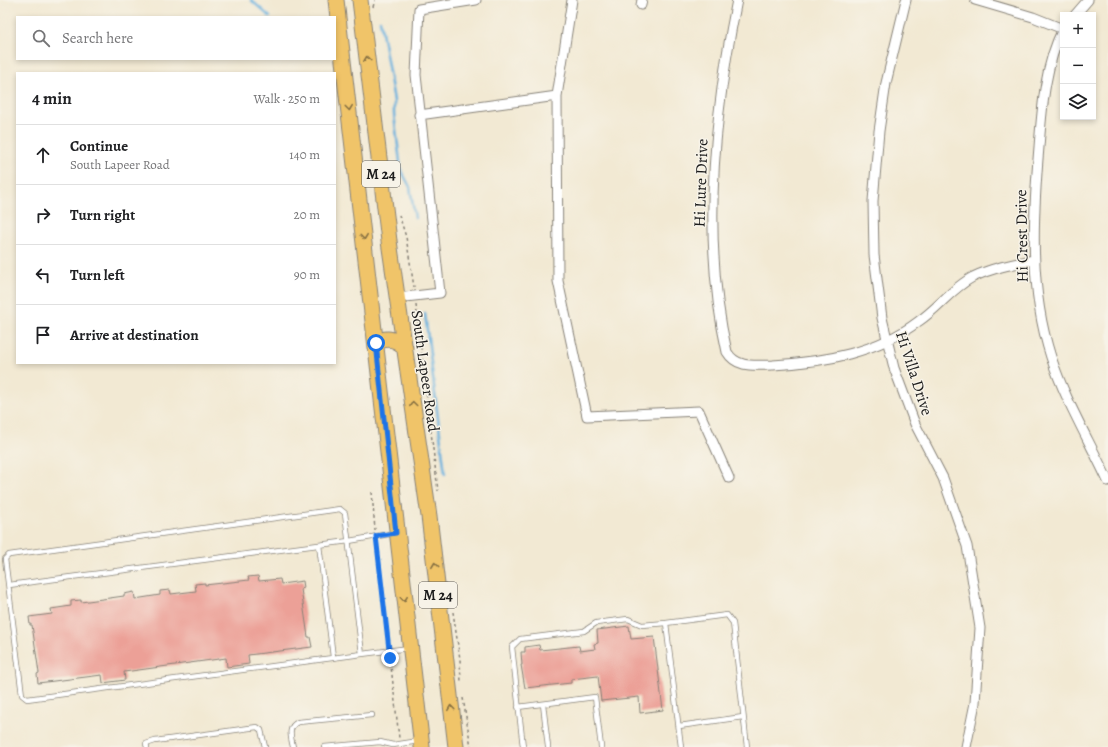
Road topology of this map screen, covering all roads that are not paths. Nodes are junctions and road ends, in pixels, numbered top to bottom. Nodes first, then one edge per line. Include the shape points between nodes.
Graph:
1 (336, 0) edge
2 (360, 0) edge
3 (476, 0) edge
4 (572, 0) edge
5 (737, 0) edge
6 (906, 0) edge
7 (975, 0) edge
8 (1088, 0) edge
9 (1078, 12) edge
10 (1060, 28) edge
11 (1060, 38) edge
12 (557, 96) junction
13 (420, 115) junction
14 (1034, 260) junction
15 (398, 298) junction
16 (887, 340) junction
17 (376, 343) junction
18 (405, 348) junction
19 (729, 478) dead end
20 (1108, 481) edge
21 (396, 533) junction
22 (349, 541) junction
23 (319, 545) junction
24 (8, 585) junction
25 (666, 622) junction
26 (410, 648) junction
27 (362, 654) junction
28 (333, 657) junction
29 (543, 704) junction
30 (518, 707) junction
31 (372, 715) dead end
32 (743, 717) junction
33 (679, 726) junction
34 (422, 744) edge
35 (393, 746) edge
36 (146, 747) edge
37 (265, 747) edge
38 (292, 747) edge
39 (324, 747) edge
40 (456, 747) edge
41 (523, 747) edge
42 (548, 747) edge
43 (601, 747) edge
44 (681, 747) edge
45 (747, 747) edge
46 (966, 747) edge

1 -> 17 main road, M 24
15 -> 2 main road, South Lapeer Road / M 24
3 - 13 street via 419,9 416,75
4 - 12 street
5 - 16 street, Hi Lure Drive via 720,98 713,245 718,315 727,352 736,363 748,366 802,363 868,349
6 - 16 street, Hi Villa Drive via 886,83 873,200 874,255
7 - 10 street
8 - 9 street
11 - 14 street, Hi Crest Drive via 1048,75 1041,119 1034,203
12 - 13 street
12 - 19 street via 558,280 587,416 699,411
13 - 15 street via 440,293
14 - 16 street via 991,269 961,284 918,322
14 - 20 street, Hi Crest Drive via 1040,308 1051,356
15 - 18 main road, South Lapeer Road / M 24
16 - 46 street, Hi Villa Drive via 894,368 915,424 943,478 967,546 980,628 975,703
17 - 18 main road via 397,340
17 - 21 main road, M 24
40 -> 18 main road, South Lapeer Road / M 24 via 429,516
21 - 22 lane
21 -> 26 main road, M 24
22 - 23 lane
22 - 24 lane via 345,513 340,509 9,554 5,559
22 - 27 lane
23 - 24 lane
23 - 28 lane
24 - 28 lane via 22,695 28,699
25 - 30 lane via 642,625 628,619 596,623 584,631 520,639 512,647
25 - 32 lane via 727,615 733,623
25 - 33 lane
26 - 27 lane
26 - 34 main road, M 24
27 - 28 lane
29 - 30 lane
29 - 42 lane
29 - 43 lane via 595,697
30 - 41 lane
31 - 38 lane via 292,724
32 - 33 lane
32 - 45 lane
33 - 44 lane
34 - 35 lane
35 - 39 lane via 380,742
36 - 37 lane via 146,744 155,741 257,727 261,730

